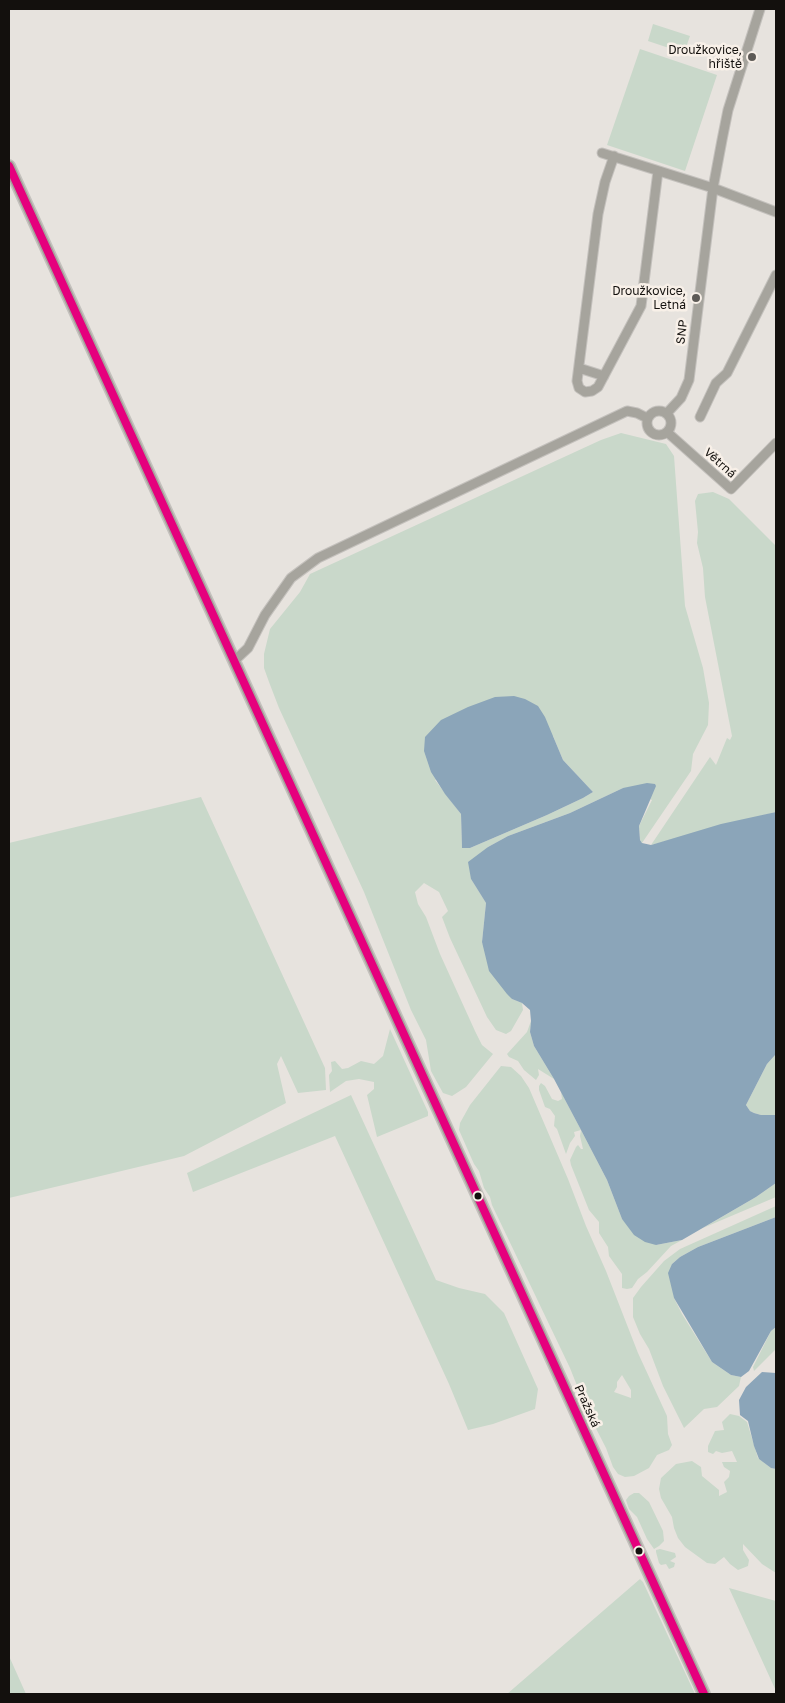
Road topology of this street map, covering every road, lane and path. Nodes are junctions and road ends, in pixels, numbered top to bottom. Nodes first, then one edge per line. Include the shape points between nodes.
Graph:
1 (760, 9) edge
2 (602, 153) dead end
3 (614, 156) junction
4 (9, 166) edge
5 (658, 171) junction
6 (713, 188) junction
7 (776, 212) edge
8 (776, 275) edge
9 (579, 368) junction
10 (604, 376) junction
11 (667, 413) junction
12 (700, 417) dead end
13 (647, 418) junction
14 (667, 432) junction
15 (776, 443) edge
16 (234, 661) junction
17 (704, 1694) edge

1 - 6 street, SNP via 728,110
2 - 3 street
3 - 5 street
3 - 9 street via 598,214
4 - 16 main road, Pražská
5 - 6 street
5 - 10 street via 641,306
6 - 7 street
6 - 11 street, SNP via 689,380 681,398
8 - 12 street via 728,373 716,383
9 - 10 street
9 - 10 street via 577,384 585,392 595,389
11 - 13 street via 653,411
11 - 14 street via 671,422
13 - 14 street via 652,434
13 - 16 street via 627,411 318,558 291,578 265,615 248,648
14 - 15 street, Větrná via 731,489
16 - 17 main road, Pražská

